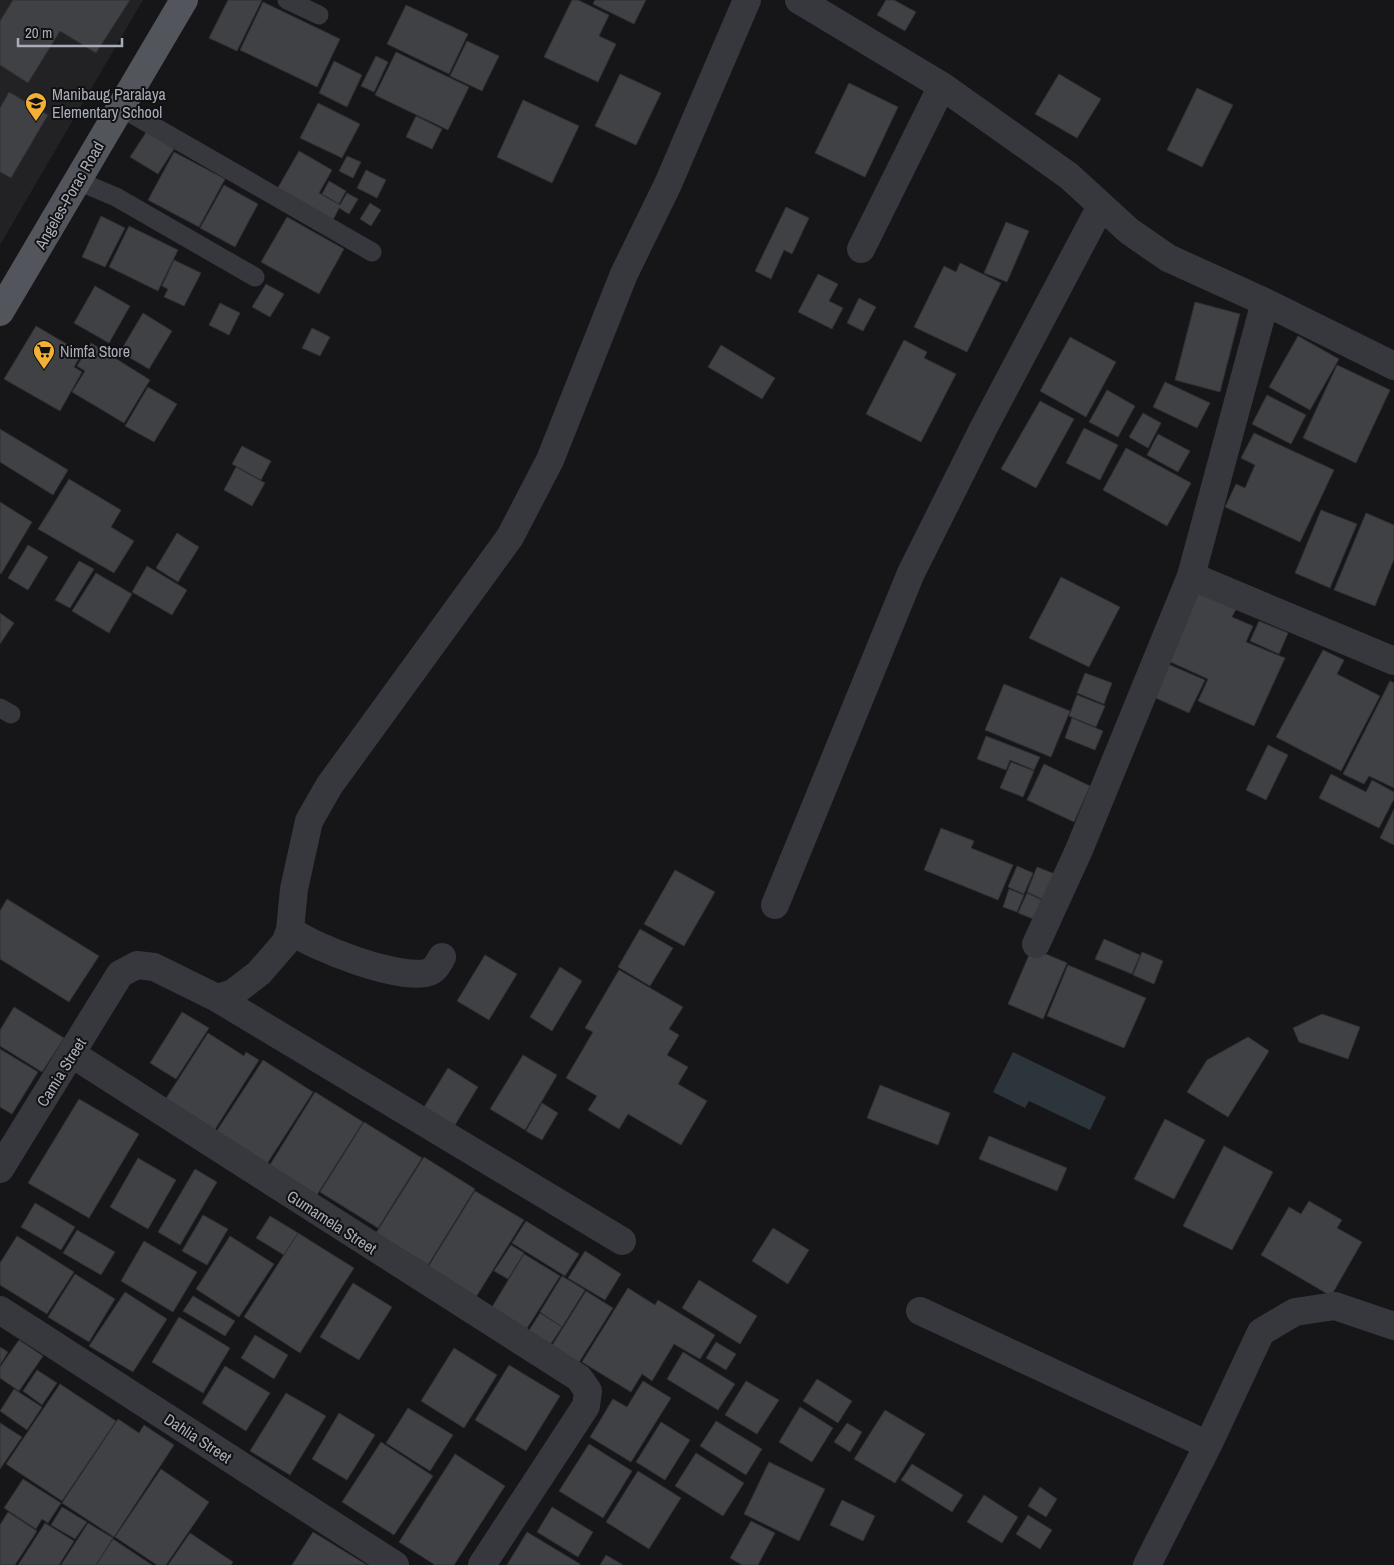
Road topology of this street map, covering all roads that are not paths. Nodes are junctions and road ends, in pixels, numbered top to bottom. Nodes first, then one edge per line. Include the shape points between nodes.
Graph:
1 (184, 0) edge
2 (287, 0) edge
3 (747, 0) edge
4 (799, 0) edge
5 (319, 15) dead end
6 (942, 86) junction
7 (120, 107) junction
8 (78, 181) junction
9 (1101, 206) junction
10 (861, 249) dead end
11 (372, 252) dead end
12 (255, 277) dead end
13 (1265, 302) junction
14 (1, 309) edge
15 (1394, 366) edge
16 (1191, 576) junction
17 (1394, 661) edge
18 (775, 905) dead end
19 (290, 930) junction
20 (1036, 944) dead end
21 (442, 957) dead end
22 (217, 998) junction
23 (72, 1054) junction
24 (0, 1170) edge
25 (622, 1241) dead end
26 (0, 1310) edge
27 (920, 1310) dead end
28 (1394, 1326) edge
29 (1208, 1445) junction
30 (396, 1565) edge
31 (482, 1565) edge
32 (1147, 1565) edge

1 - 7 main road, Angeles-Porac Road
2 - 5 lane
3 - 19 street via 668,184 624,274 550,460 510,537 329,786 309,821 294,889
4 - 6 street
6 - 9 street via 1068,176
6 - 10 street
7 - 8 main road, Angeles-Porac Road
7 - 11 lane
8 - 12 lane via 116,197
8 - 14 main road, Angeles-Porac Road
9 - 13 street via 1129,231 1168,258
9 - 18 street via 911,573
13 - 15 street
13 - 16 street
16 - 17 street
16 - 20 street
19 - 21 street via 317,945 397,971 427,973 435,969
19 - 22 street via 285,943 259,973 233,993
22 - 23 street, Camia Street via 154,967 136,965 120,974
22 - 25 street
23 - 24 street, Camia Street
23 - 31 street, Gumamela Street via 579,1378 588,1391 586,1406
26 - 30 street, Dahlia Street
27 - 29 street
28 - 29 street via 1336,1306 1295,1312 1261,1332
29 - 32 street

